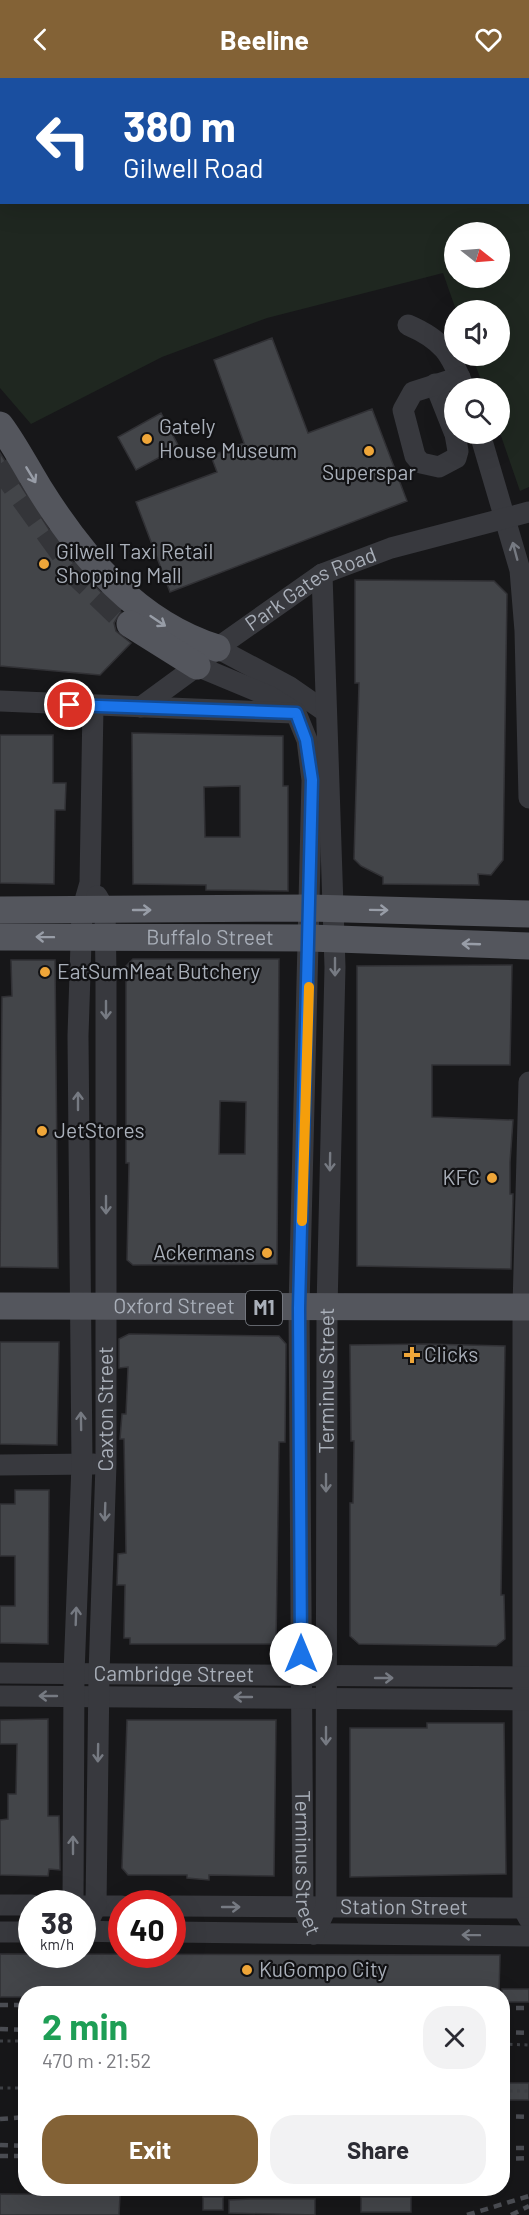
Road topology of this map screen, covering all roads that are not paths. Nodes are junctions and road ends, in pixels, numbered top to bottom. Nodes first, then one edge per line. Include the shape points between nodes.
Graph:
1 (408, 325) dead end
2 (460, 378) edge
3 (435, 384) junction
4 (444, 384) edge
5 (444, 406) edge
6 (0, 425) edge
7 (457, 444) edge
8 (483, 444) edge
9 (529, 512) edge
10 (506, 517) junction
11 (322, 574) junction
12 (130, 624) tunnel mouth
13 (217, 648) junction
14 (197, 666) junction
15 (0, 701) edge
16 (93, 706) junction
17 (141, 707) junction
18 (326, 711) junction
19 (296, 713) junction
20 (529, 798) edge
21 (322, 909) junction
22 (0, 910) edge
23 (94, 910) junction
24 (529, 914) edge
25 (0, 937) edge
26 (93, 938) junction
27 (322, 939) junction
28 (529, 946) edge
29 (529, 1082) edge
30 (0, 1305) edge
31 (79, 1307) junction
32 (106, 1307) junction
33 (526, 1307) edge
34 (299, 1308) junction
35 (327, 1308) junction
36 (82, 1464) junction
37 (106, 1464) junction
38 (0, 1465) edge
39 (0, 1674) edge
40 (74, 1674) junction
41 (99, 1674) junction
42 (527, 1677) edge
43 (301, 1687) junction
44 (326, 1687) junction
45 (0, 1696) edge
46 (74, 1696) junction
47 (99, 1696) junction
48 (527, 1700) edge
49 (72, 1890) edge
50 (90, 1890) edge
51 (0, 1905) edge
52 (18, 1905) edge
53 (186, 1906) edge
54 (303, 1907) junction
55 (326, 1908) junction
56 (436, 1908) junction
57 (527, 1912) edge
58 (0, 1932) edge
59 (18, 1932) edge
60 (186, 1932) edge
61 (314, 1934) junction
62 (436, 1935) junction
63 (529, 1936) edge

1 - 2 street via 437,339 449,353
3 - 4 street
3 - 5 street
3 - 7 street via 413,392 403,410 416,456 429,466 449,464 456,458
6 -> 13 main road via 58,516 105,575 162,624
8 - 10 street
9 - 10 street, Park Gates Road
10 - 11 street, Park Gates Road via 391,548
20 -> 10 street via 525,631 520,570
11 - 13 street, Park Gates Road
11 - 18 street, Terminus Street
12 - 14 main road
13 - 14 street, Park Gates Road
13 - 18 street via 272,676
14 - 17 street, Park Gates Road
14 - 19 street via 271,697
15 - 16 street
16 - 17 street
16 - 23 street, Caxton Street via 90,882
17 - 19 street
18 - 19 street
18 - 21 street, Terminus Street
19 - 21 street, Terminus Street via 311,768
23 -> 21 main road, Buffalo Street
21 -> 24 main road, Buffalo Street
21 - 27 street, Terminus Street
22 - 23 main road, Buffalo Street
23 - 26 street, Caxton Street
26 -> 25 main road, Buffalo Street
26 - 27 main road, Buffalo Street
31 -> 26 street, Caxton Street via 78,1036
26 -> 32 street, Caxton Street
28 -> 27 main road, Buffalo Street
27 - 34 street, Terminus Street
27 -> 35 street, Terminus Street
29 - 33 street
30 - 31 main road, Oxford Street / M1
31 - 32 main road, Oxford Street / M1
36 -> 31 street, Caxton Street
32 - 34 main road, Oxford Street / M1
32 - 37 street, Caxton Street
33 - 35 main road, Oxford Street / M1
33 - 42 street
34 - 35 main road, Oxford Street / M1
34 - 43 street, Terminus Street
35 -> 44 street, Terminus Street
36 - 37 street
36 - 38 street
40 -> 36 street, Caxton Street
37 -> 41 street, Caxton Street
39 - 40 street, Cambridge Street
40 - 41 street, Cambridge Street
40 - 46 street, Caxton Street
41 - 43 street, Cambridge Street
41 - 47 street, Caxton Street
44 -> 42 street, Cambridge Street
42 - 48 street
43 - 44 street, Cambridge Street
43 -> 47 street, Cambridge Street
43 - 54 street, Terminus Street
44 - 48 street, Cambridge Street
44 -> 55 street, Terminus Street
46 -> 45 street, Cambridge Street
46 - 47 street, Cambridge Street
49 -> 46 street, Caxton Street
47 -> 50 street, Caxton Street
48 - 57 street
51 - 52 street
53 -> 54 street, Station Street
54 - 55 street, Station Street
54 - 61 street, Terminus Street
55 - 56 street, Station Street
55 - 61 street, Terminus Street
56 - 57 street, Station Street
56 - 62 street
58 - 59 street
60 - 61 street, Station Street
61 - 62 street, Station Street
63 -> 62 street, Station Street

